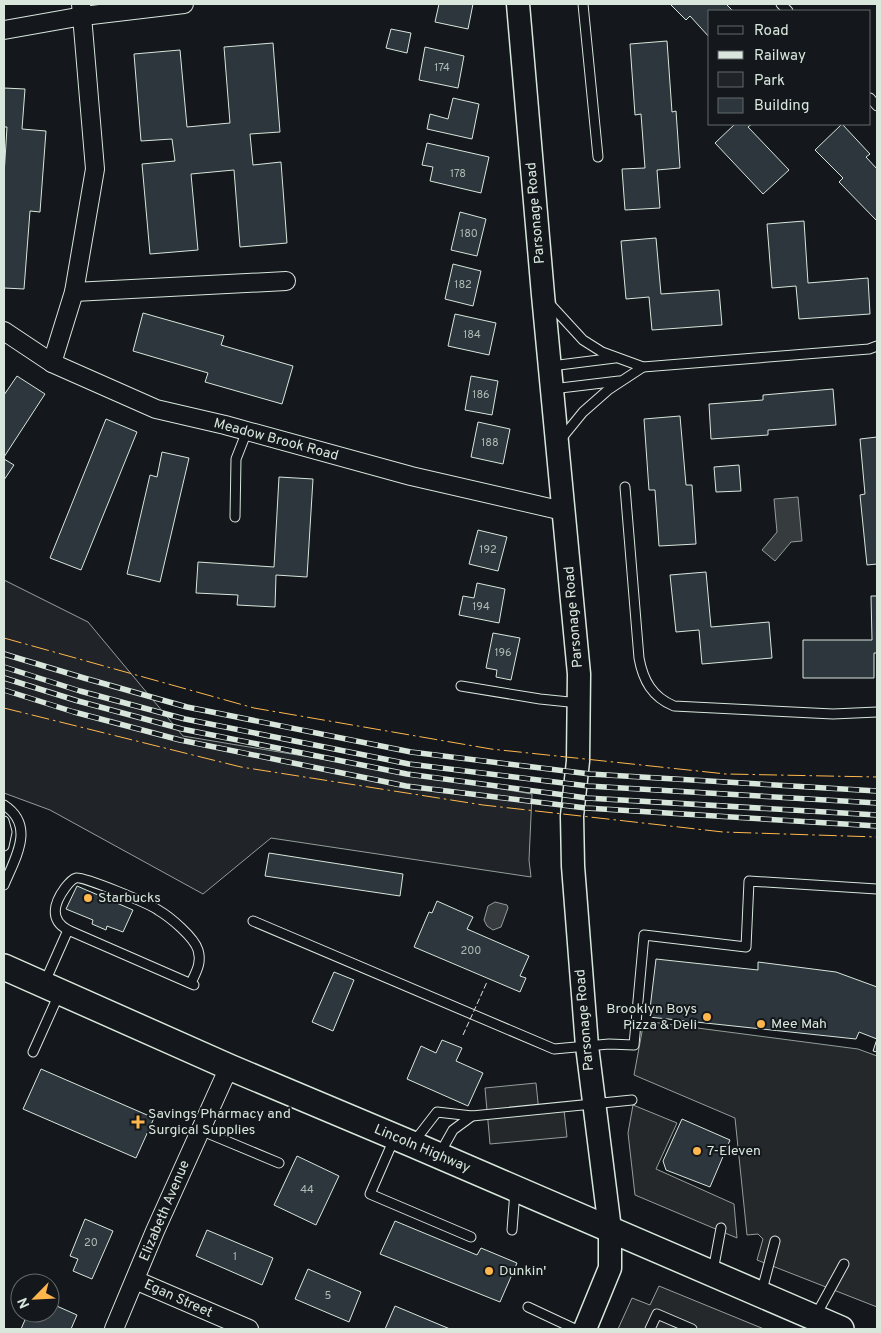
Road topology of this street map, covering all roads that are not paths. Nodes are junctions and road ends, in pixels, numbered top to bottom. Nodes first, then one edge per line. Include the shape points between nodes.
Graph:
1 (184, 4) edge
2 (518, 4) edge
3 (583, 4) edge
4 (82, 10) edge
5 (4, 30) edge
6 (598, 157) dead end
7 (286, 281) dead end
8 (74, 292) junction
9 (543, 296) junction
10 (4, 331) edge
11 (877, 346) edge
12 (617, 358) junction
13 (52, 363) junction
14 (550, 366) junction
15 (643, 367) junction
16 (621, 381) junction
17 (552, 389) junction
18 (247, 431) junction
19 (557, 444) junction
20 (625, 487) dead end
21 (563, 511) junction
22 (235, 517) dead end
23 (461, 686) dead end
24 (580, 703) junction
25 (877, 712) edge
26 (4, 805) edge
27 (4, 821) edge
28 (4, 846) edge
29 (4, 881) edge
30 (877, 889) edge
31 (253, 921) dead end
32 (68, 930) junction
33 (4, 967) edge
34 (52, 988) junction
35 (587, 1046) junction
36 (33, 1052) dead end
37 (229, 1067) junction
38 (632, 1100) dead end
39 (594, 1103) junction
40 (472, 1116) junction
41 (200, 1130) junction
42 (404, 1140) junction
43 (438, 1156) junction
44 (279, 1163) dead end
45 (515, 1188) junction
46 (721, 1228) dead end
47 (610, 1229) junction
48 (512, 1230) dead end
49 (471, 1237) dead end
50 (775, 1241) dead end
51 (844, 1264) dead end
52 (712, 1274) junction
53 (135, 1280) junction
54 (761, 1295) junction
55 (528, 1307) dead end
56 (815, 1318) junction
57 (114, 1329) edge
58 (249, 1329) edge
59 (575, 1329) edge
60 (586, 1329) edge
61 (650, 1329) edge
62 (692, 1329) edge
63 (842, 1329) edge

1 - 4 street
2 - 9 street, Parsonage Road
3 - 6 lane
4 - 5 street
4 - 8 street via 95,169
7 - 8 street
8 - 13 street
9 - 12 lane via 582,340
9 - 14 street, Parsonage Road
10 - 13 street, Meadow Brook Road
11 - 15 lane
12 - 14 lane
12 - 15 lane
13 - 18 street, Meadow Brook Road via 156,409
14 - 17 street, Parsonage Road
15 - 16 lane
16 - 17 lane
16 - 19 lane via 583,412
17 - 19 street, Parsonage Road
18 - 21 street, Meadow Brook Road via 411,476
18 - 22 lane via 236,459
19 - 21 street, Parsonage Road
20 - 25 lane via 639,658 647,684 663,702 674,706 833,714
21 - 24 street, Parsonage Road
23 - 24 lane
24 - 35 street, Parsonage Road via 572,816 573,866
26 - 29 lane via 17,816 21,844
27 - 28 lane via 7,832
30 - 35 lane via 749,881 746,947 644,935 634,1045
31 - 35 lane via 554,1049
32 - 32 lane via 193,984 199,965 194,943 151,906 95,882 76,878 63,890 55,910 58,923
32 - 34 lane
33 - 34 main road, Lincoln Highway
34 - 36 lane
34 - 37 main road, Lincoln Highway
35 - 39 street, Parsonage Road
37 - 41 street, Elizabeth Avenue
37 - 42 main road, Lincoln Highway
38 - 39 lane
39 - 40 lane
39 - 47 street, Parsonage Road
40 - 42 lane via 437,1112
40 - 43 lane via 453,1130
41 - 44 lane
41 - 53 street, Elizabeth Avenue
42 - 43 main road, Lincoln Highway
42 - 49 lane via 370,1194
43 - 45 main road, Lincoln Highway
45 - 47 main road, Lincoln Highway
45 - 48 lane
46 - 52 lane
47 - 52 main road, Lincoln Highway
47 - 60 street, Parsonage Road via 610,1268
50 - 54 lane
51 - 56 lane
52 - 54 main road, Lincoln Highway
53 - 57 street, Elizabeth Avenue
53 - 58 street, Egan Street
54 - 56 main road, Lincoln Highway
55 - 59 lane
56 - 63 main road, Lincoln Highway
61 - 62 lane via 657,1314

